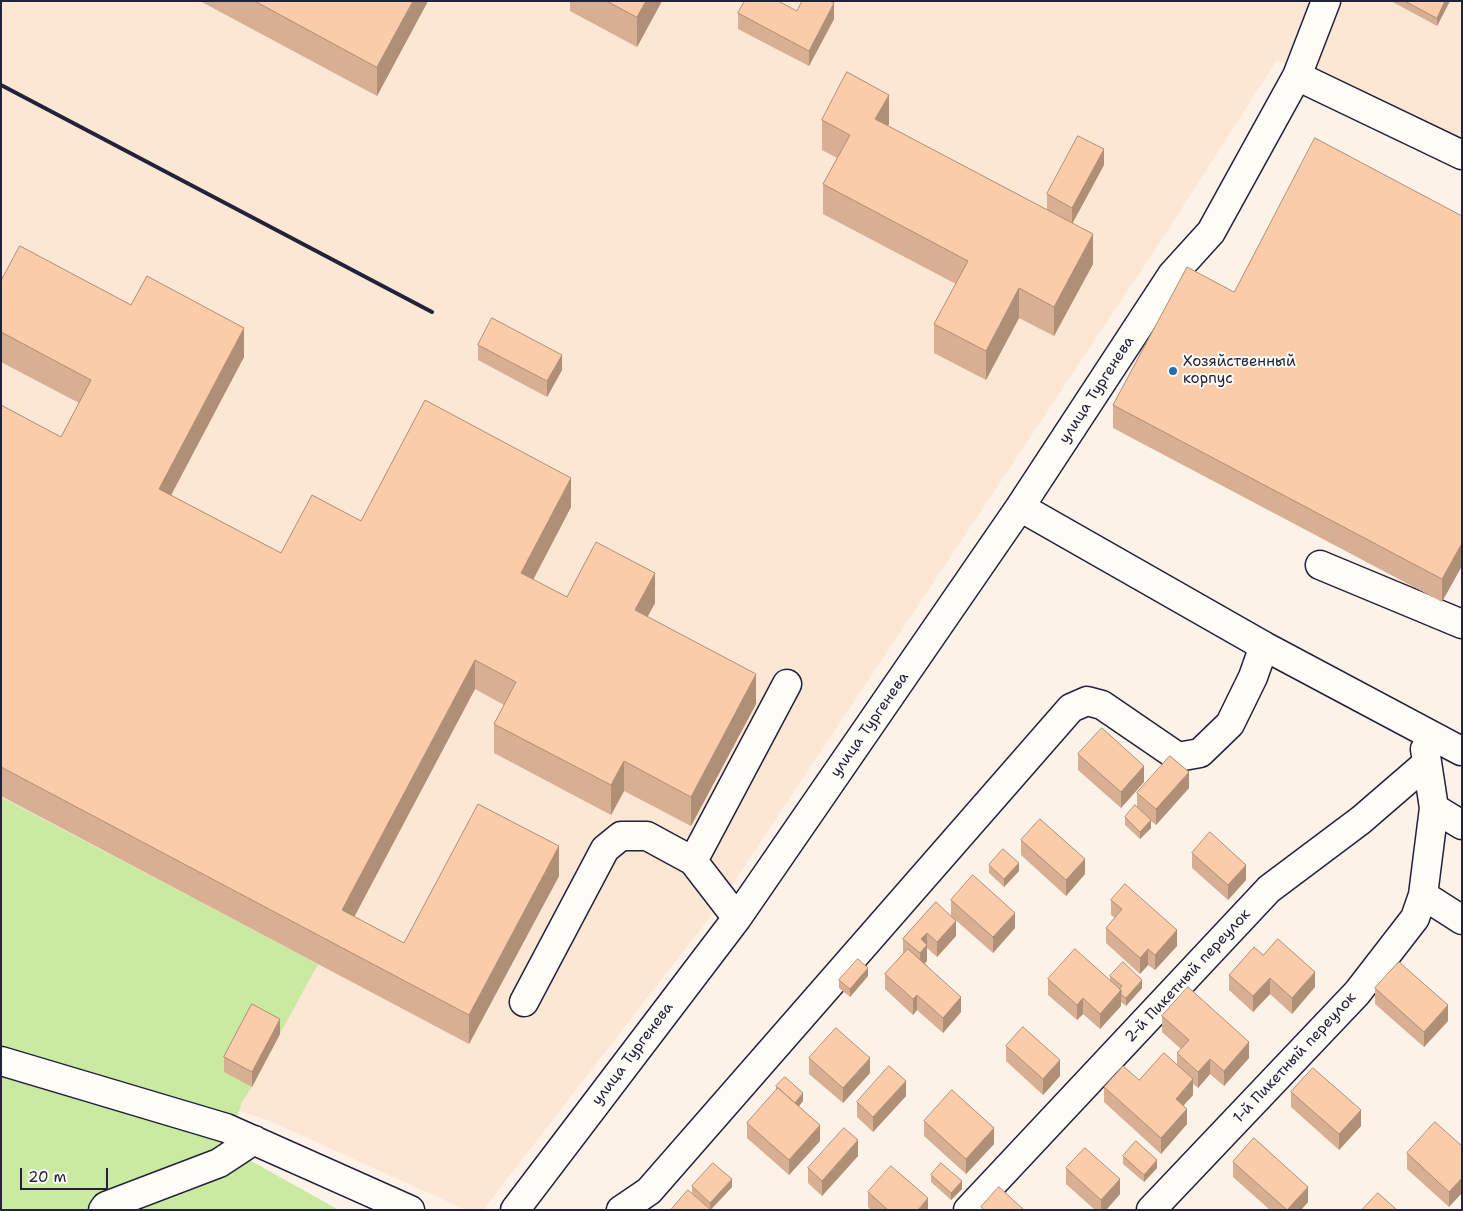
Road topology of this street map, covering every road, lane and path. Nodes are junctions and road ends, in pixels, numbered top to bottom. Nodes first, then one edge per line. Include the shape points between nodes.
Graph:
1 (1326, 1) edge
2 (1297, 76) junction
3 (1462, 156) edge
4 (1020, 507) junction
5 (1320, 565) dead end
6 (1462, 624) edge
7 (1264, 646) junction
8 (787, 684) dead end
9 (1422, 730) junction
10 (1461, 751) edge
11 (1427, 763) junction
12 (1434, 808) junction
13 (1462, 825) edge
14 (693, 861) junction
15 (1423, 895) junction
16 (737, 918) junction
17 (1462, 920) edge
18 (524, 1002) dead end
19 (1, 1061) edge
20 (254, 1140) junction
21 (103, 1210) edge
22 (410, 1210) edge
23 (515, 1210) edge
24 (622, 1210) edge
25 (968, 1210) edge
26 (1151, 1210) edge

1 - 2 street, улица Тургенева
2 - 3 street
2 - 4 street, улица Тургенева via 1212,232 1172,276
4 - 7 street
4 - 16 street, улица Тургенева
5 - 6 street
7 - 9 street
7 - 24 street via 1230,724 1200,752 1178,757 1102,705 1087,701 1072,708 649,1191
8 - 14 street
9 - 10 street
9 - 11 street, 1-й Пикетный переулок
11 - 12 street, 1-й Пикетный переулок
11 - 25 street, 2-й Пикетный переулок via 1361,820 1269,889
12 - 13 street
12 - 15 street, 1-й Пикетный переулок
14 - 16 street
14 - 18 street via 647,836 621,836 605,849
15 - 17 street
15 - 26 street, 1-й Пикетный переулок via 1414,918 1357,993
16 - 23 street, улица Тургенева
19 - 20 street via 226,1128
20 - 21 street via 219,1163 106,1206
20 - 22 street

